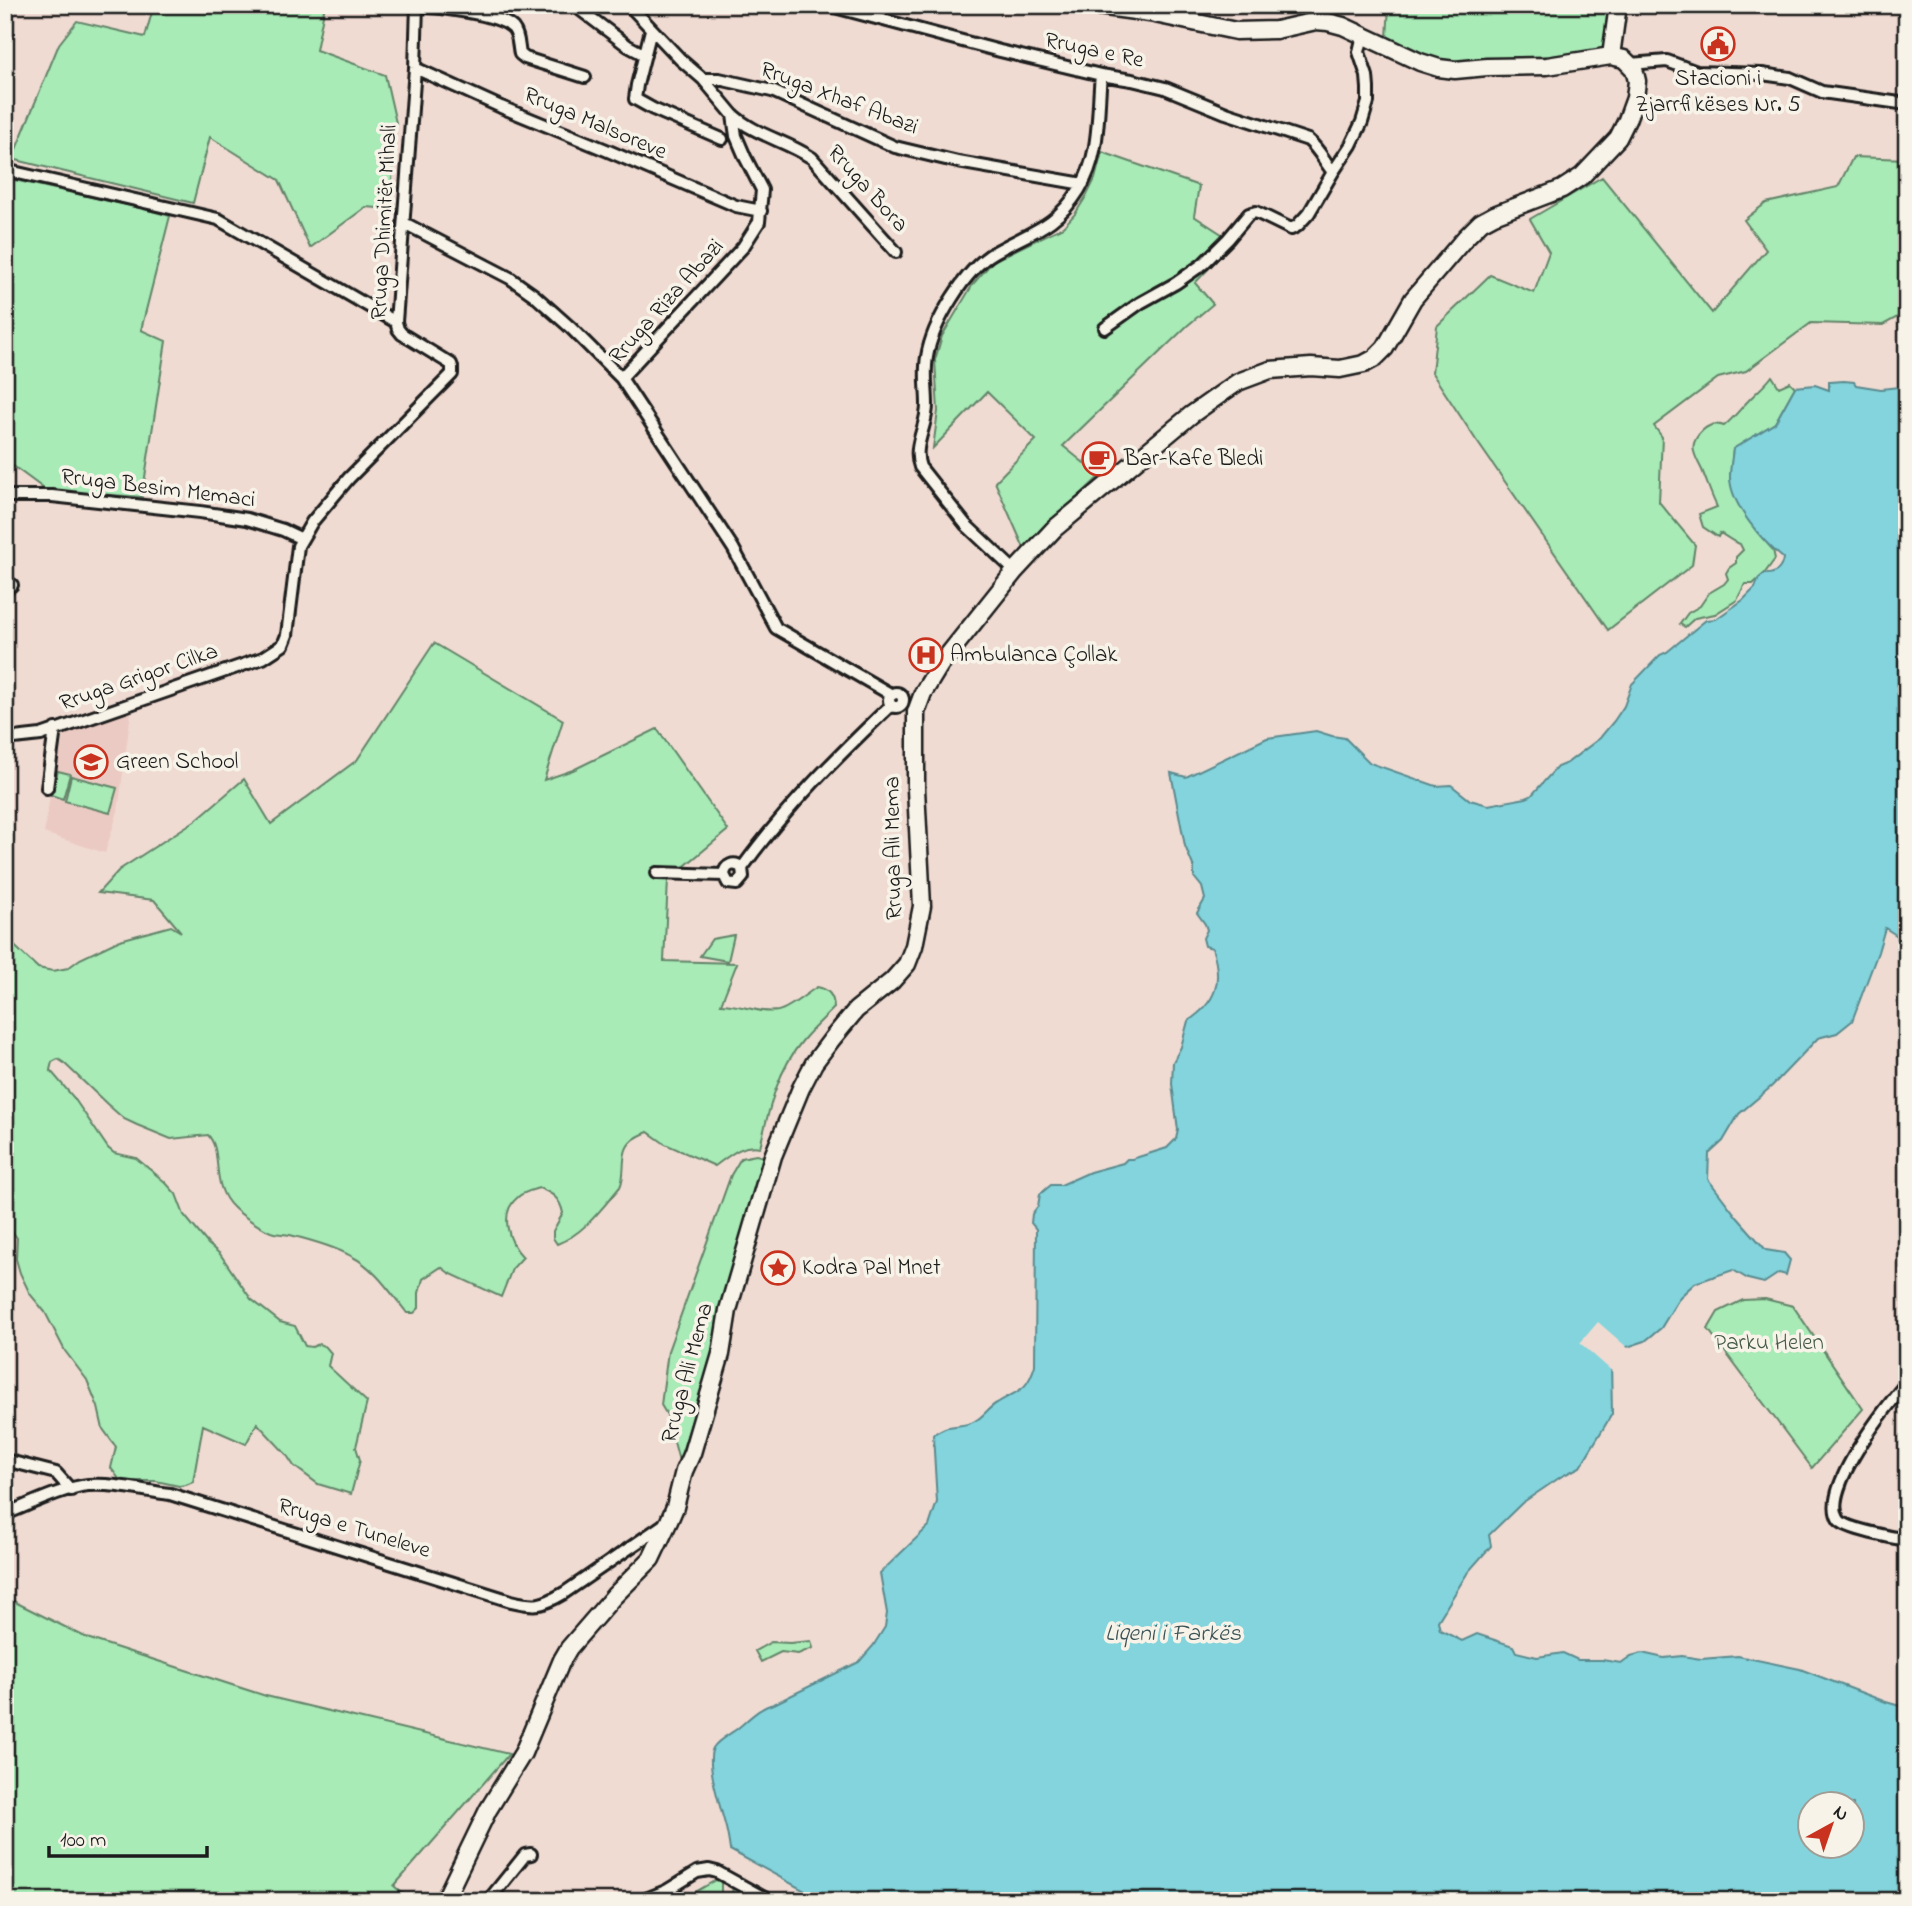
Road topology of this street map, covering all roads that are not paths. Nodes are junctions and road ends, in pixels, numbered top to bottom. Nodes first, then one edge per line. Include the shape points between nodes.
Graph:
1 (574, 5) edge
2 (629, 5) edge
3 (827, 5) edge
4 (1091, 5) edge
5 (1618, 5) edge
6 (417, 6) edge
7 (651, 30) junction
8 (1363, 35) junction
9 (645, 55) junction
10 (1611, 56) junction
11 (1630, 64) junction
12 (415, 68) junction
13 (1101, 75) junction
14 (585, 76) dead end
15 (703, 79) junction
16 (1907, 104) edge
17 (733, 115) junction
18 (722, 139) dead end
19 (5, 170) edge
20 (1333, 172) junction
21 (1083, 184) junction
22 (761, 211) junction
23 (404, 223) junction
24 (896, 252) dead end
25 (396, 322) junction
26 (1105, 328) dead end
27 (621, 378) junction
28 (5, 496) edge
29 (302, 539) junction
30 (1015, 570) junction
31 (283, 645) joint
32 (892, 700) junction
33 (911, 702) junction
34 (55, 729) junction
35 (5, 739) edge
36 (47, 788) dead end
37 (657, 873) dead end
38 (1907, 1382) edge
39 (5, 1460) edge
40 (71, 1490) junction
41 (5, 1514) edge
42 (669, 1521) junction
43 (1907, 1540) edge
44 (531, 1854) dead end
45 (445, 1900) edge
46 (488, 1901) edge
47 (641, 1901) edge
48 (770, 1901) edge

1 - 9 street
2 - 7 street
3 - 13 street, Rruga e Re
4 - 8 street via 1236,31 1276,30 1316,21
5 - 10 street
6 - 12 street, Rruga Dhimitër Mihali
6 - 14 street via 482,15 508,24 525,58
7 - 9 street
7 - 15 street
8 - 10 street via 1420,62 1455,70 1547,66
8 - 20 street via 1359,52 1367,76 1368,102 1356,137
9 - 18 street via 635,99
10 - 11 street
11 - 16 street via 1667,61 1697,72 1790,78 1822,93
11 - 30 street, Rruga Ali Mema via 1637,81 1635,98 1618,138 1562,189 1481,222 1413,299 1375,358 1340,369 1270,370 1238,382 1088,500
12 - 22 street, Rruga Malsoreve via 736,206
12 - 23 street, Rruga Dhimitër Mihali
13 - 20 street, Rruga e Re via 1164,88 1308,140
13 - 21 street via 1096,144
15 - 17 street
15 - 21 street, Rruga Xhaf Abazi via 772,91 895,146
17 - 22 street via 736,136 762,190
17 - 24 street, Rruga Bora via 812,158
19 - 25 street via 218,219
20 - 26 street via 1309,214 1294,228 1256,212 1249,214 1203,264
21 - 30 street via 1067,208 1045,227 995,252 971,271 942,315 927,356 927,420 917,449 920,467 966,525
22 - 27 street, Rruga Riza Abazi via 743,247
23 - 25 street, Rruga Dhimitër Mihali
23 - 27 street via 534,295
25 - 29 street, Rruga Dhimitër Mihali via 402,334 451,364 452,374 349,478
27 - 32 street, Rruga Riza Abazi via 733,548 776,628
28 - 29 street, Rruga Besim Memaci via 52,496 200,512 247,519
29 - 31 street, Rruga Dhimitër Mihali
30 - 33 street, Rruga Ali Mema
31 - 34 street, Rruga Grigor Cilka via 263,658
32 - 33 street via 898,707
32 - 37 street via 763,840 741,868 743,877 737,884 728,883 724,875
33 - 42 street, Rruga Ali Mema via 916,712 922,906 914,946 907,964 856,1010 814,1063 791,1109 735,1285 721,1354
34 - 35 street, Rruga Grigor Cilka
34 - 36 street
38 - 43 street via 1851,1461 1838,1489 1836,1508 1845,1525
39 - 40 street via 55,1473
40 - 41 street, Rruga e Tuneleve
40 - 42 street, Rruga e Tuneleve via 88,1485 170,1494 535,1605 564,1593
42 - 45 street, Rruga Ali Mema via 651,1559 569,1648 523,1753 488,1810
44 - 46 street
47 - 48 street via 709,1870

